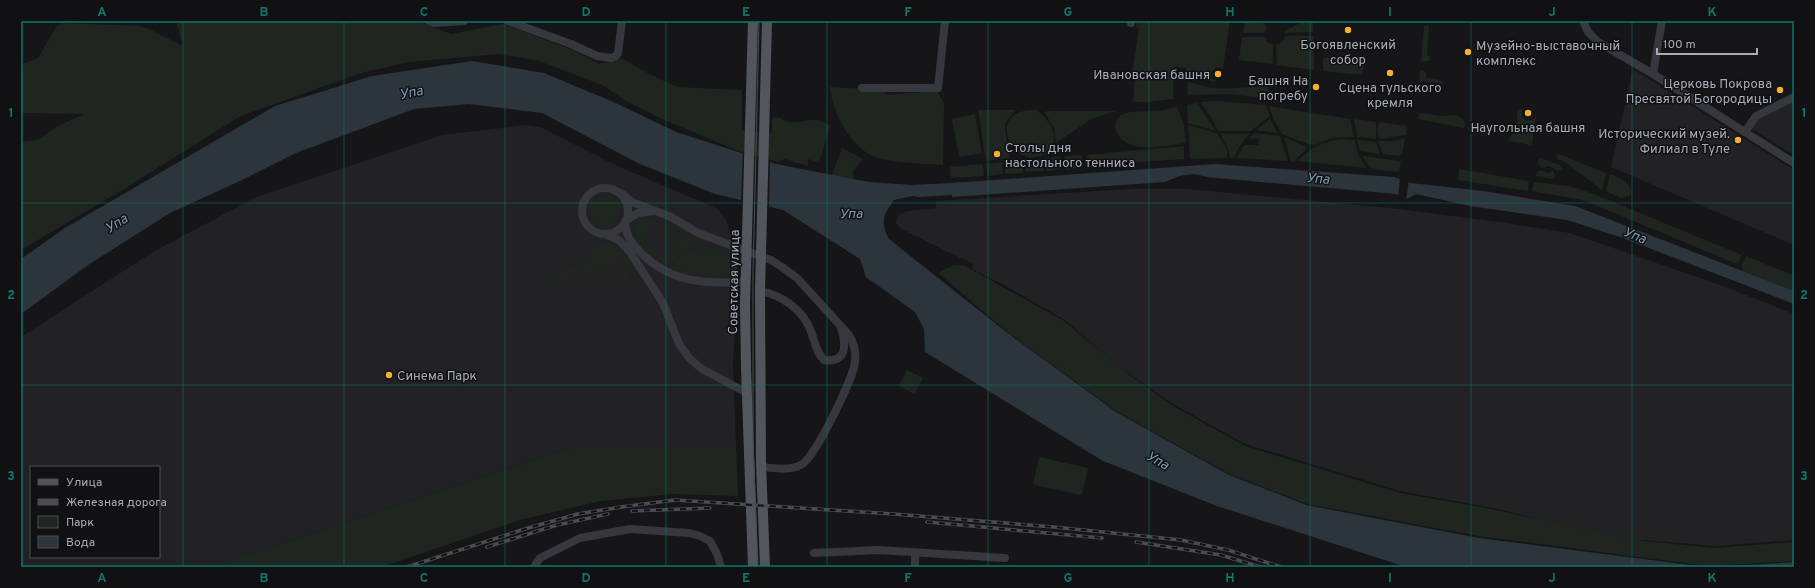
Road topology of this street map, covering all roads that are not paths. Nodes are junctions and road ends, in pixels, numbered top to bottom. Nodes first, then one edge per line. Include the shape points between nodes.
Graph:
1 (429, 21) edge
2 (463, 21) edge
3 (508, 21) edge
4 (622, 21) edge
5 (753, 21) edge
6 (767, 21) edge
7 (944, 21) edge
8 (1583, 21) edge
9 (1662, 21) edge
10 (1653, 74) junction
11 (862, 88) dead end
12 (1794, 97) edge
13 (1745, 132) junction
14 (1794, 163) edge
15 (621, 193) junction
16 (658, 211) junction
17 (625, 221) junction
18 (605, 234) junction
19 (746, 278) junction
20 (760, 291) junction
21 (841, 327) junction
22 (747, 393) junction
23 (762, 470) junction
24 (915, 552) junction
25 (814, 553) dead end
26 (1005, 558) dead end
27 (534, 567) edge
28 (721, 567) edge
29 (753, 567) edge
30 (765, 567) edge
31 (915, 567) edge

1 - 2 street
3 - 4 street via 597,56 612,58 616,56 619,47
5 - 19 main road, Советская улица
6 - 20 main road, Советская улица
7 - 11 street via 938,88
8 - 10 street via 1588,32 1598,42
9 - 10 street
10 - 13 street
12 - 13 street via 1756,116
13 - 14 street
15 - 16 street via 632,202
15 - 17 street via 628,206
15 - 18 street via 614,189 599,187 582,202 581,210 585,224 596,232
16 - 17 street via 638,213
16 - 21 street via 698,233 771,260 786,269
17 - 18 street via 616,231
17 - 19 street via 626,234 635,248 648,261 668,274 691,281
18 - 22 street via 619,240 630,252 663,303 679,344 690,359 702,369
19 - 22 main road, Советская улица
20 - 21 street via 786,302 802,315 810,328 816,349 824,360 839,358 843,353 845,347
20 - 23 main road, Советская улица
21 - 23 street via 854,344 856,360 847,386 813,454 802,465
22 - 29 main road, Советская улица
23 - 30 main road, Советская улица
24 - 25 street via 879,550
24 - 26 street
24 - 31 street
27 - 28 street via 540,558 580,538 630,529 700,536 710,541

